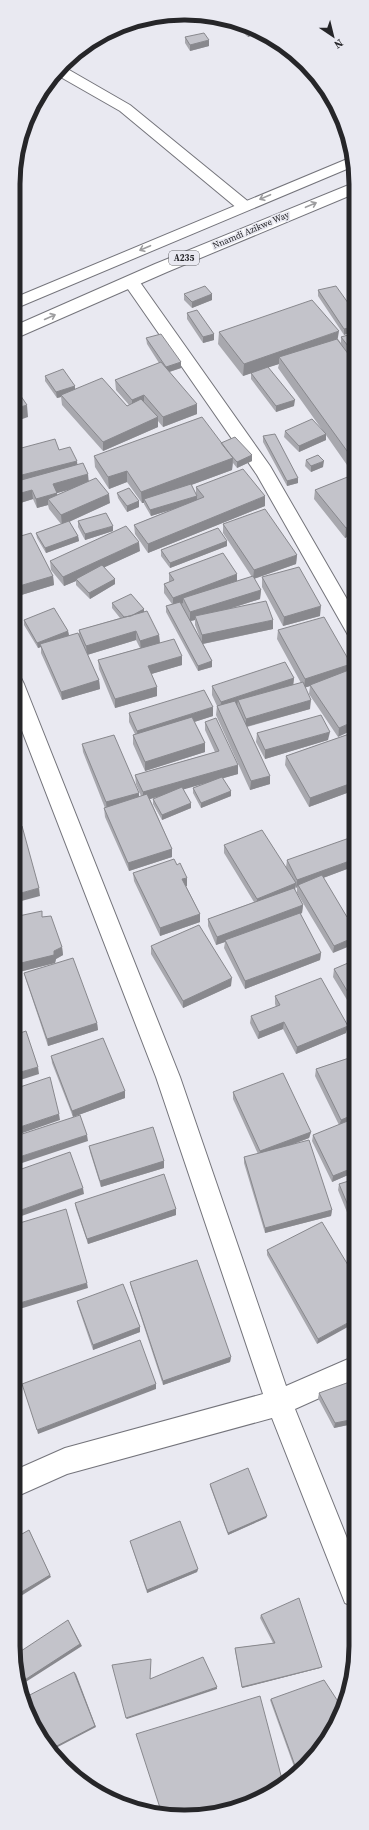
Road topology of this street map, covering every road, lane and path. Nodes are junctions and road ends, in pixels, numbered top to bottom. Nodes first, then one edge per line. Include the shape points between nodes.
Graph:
1 (64, 73) edge
2 (348, 163) edge
3 (349, 190) edge
4 (244, 206) junction
5 (130, 282) junction
6 (20, 301) edge
7 (20, 330) edge
8 (349, 620) edge
9 (20, 698) edge
10 (349, 1372) edge
11 (278, 1402) junction
12 (20, 1482) edge
13 (349, 1578) edge

1 - 4 main road via 125,108
2 -> 4 main road, A235
5 -> 3 main road, Nnamdi Azikwe Way / A235
4 -> 6 main road, A235
7 -> 5 main road, Nnamdi Azikwe Way / A235
5 - 8 main road via 264,471
9 - 11 main road via 168,1077
10 - 11 main road
11 - 12 main road via 64,1461
11 - 13 main road

